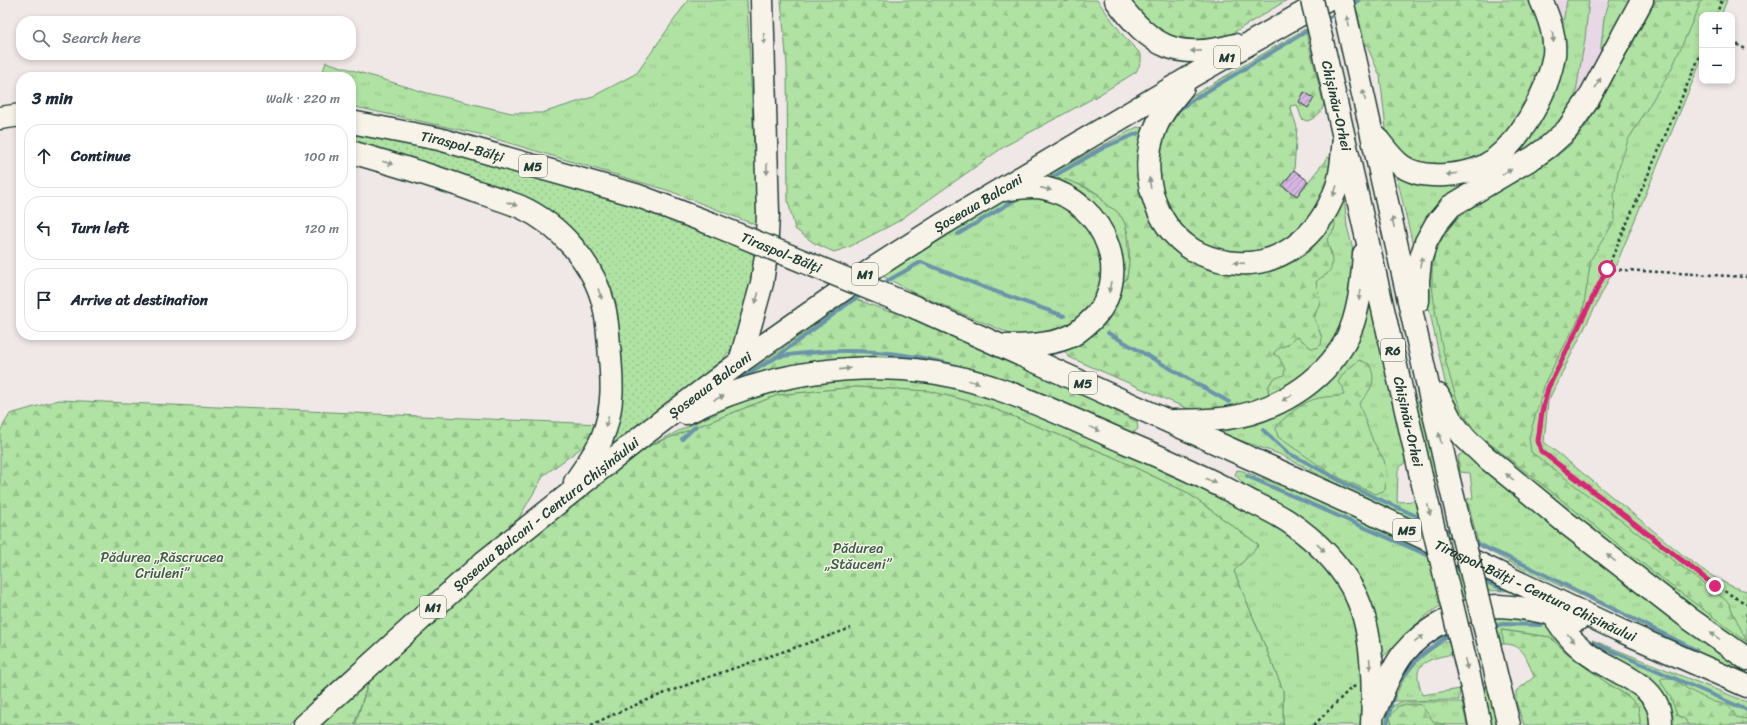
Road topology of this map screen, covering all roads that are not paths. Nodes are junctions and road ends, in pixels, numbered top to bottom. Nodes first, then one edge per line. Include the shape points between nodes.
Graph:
1 (762, 0) edge
2 (1116, 0) edge
3 (1312, 0) edge
4 (1326, 0) edge
5 (1342, 0) edge
6 (1541, 0) edge
7 (1642, 0) edge
8 (1262, 38) junction
9 (1192, 76) junction
10 (16, 116) edge
11 (0, 118) edge
12 (356, 123) edge
13 (1373, 133) junction
14 (1344, 138) junction
15 (356, 153) edge
16 (993, 192) junction
17 (1365, 229) junction
18 (1419, 342) junction
19 (1000, 346) junction
20 (740, 362) junction
21 (1426, 373) junction
22 (1166, 421) junction
23 (646, 433) junction
24 (1193, 433) junction
25 (1176, 463) junction
26 (566, 496) junction
27 (1543, 593) junction
28 (1553, 614) junction
29 (1618, 630) junction
30 (1747, 659) edge
31 (1747, 686) edge
32 (1372, 722) edge
33 (304, 725) edge
34 (1480, 725) edge
35 (1509, 725) edge
36 (1662, 725) edge

1 -> 20 highway via 768,214 766,255 762,283
8 -> 2 highway via 1208,51 1181,51 1170,48 1148,35 1132,22
3 - 14 highway, Chișinău-Orhei / R6, bridge
4 - 8 highway, Șoseaua Balcani / M1
13 -> 5 highway, Chișinău-Orhei / R6
6 -> 13 highway via 1554,41 1554,55 1547,81 1539,101 1522,127 1506,149 1495,158 1469,172 1427,175 1401,166
18 -> 7 highway via 1418,280 1426,242 1436,224 1451,206 1534,157 1566,130 1588,100
8 - 9 highway, Șoseaua Balcani / M1
14 -> 9 highway via 1337,188 1324,214 1302,241 1279,256 1250,263 1223,261 1205,256 1193,250 1170,230 1161,216 1150,182 1150,151 1156,126 1170,102
9 - 16 highway, Șoseaua Balcani / M1
10 - 11 highway
12 - 19 highway, Tiraspol-Bălți / M5, bridge via 447,141 636,195 917,308
18 -> 13 highway, Chișinău-Orhei / R6
14 - 17 highway, Chișinău-Orhei / R6
15 -> 26 highway via 442,179 521,207 542,219 575,249 596,283 608,323 612,384 609,413 602,439
16 -> 19 highway via 1028,186 1052,190 1069,198 1097,223 1107,242 1112,261 1107,300 1099,313 1078,332 1050,342
16 - 20 highway, Șoseaua Balcani / M1 via 874,268
17 -> 22 highway via 1360,297 1354,320 1345,342 1320,373 1304,388 1287,398 1248,415
17 -> 34 highway, Chișinău-Orhei / R6, bridge
18 - 21 highway, Chișinău-Orhei / R6
19 - 22 highway, Tiraspol-Bălți / M5
20 - 23 highway, Șoseaua Balcani / M1
30 -> 21 highway via 1690,619 1577,532 1482,454 1451,420
35 -> 21 highway, Chișinău-Orhei / R6, bridge via 1448,476
22 - 24 highway, Tiraspol-Bălți / M5
23 -> 25 highway via 738,390 803,374 853,368 904,370 942,374 1012,393
23 - 26 highway, Șoseaua Balcani - Centura Chișinăului / M1
24 - 25 highway
24 - 27 highway, Tiraspol-Bălți - Centura Chișinăului / M5
25 -> 32 highway via 1287,520 1325,552 1340,569 1353,588 1363,610 1372,680
26 - 33 highway, Șoseaua Balcani - Centura Chișinăului / M1 via 468,576
27 - 28 highway
27 - 29 highway, Tiraspol-Bălți - Centura Chișinăului / M5
28 - 29 highway
32 -> 28 highway via 1392,671 1402,655 1448,619 1468,611 1497,606
28 -> 36 highway via 1573,641 1585,652 1650,693 1661,711
29 - 31 highway, Tiraspol-Bălți - Centura Chișinăului / M5

